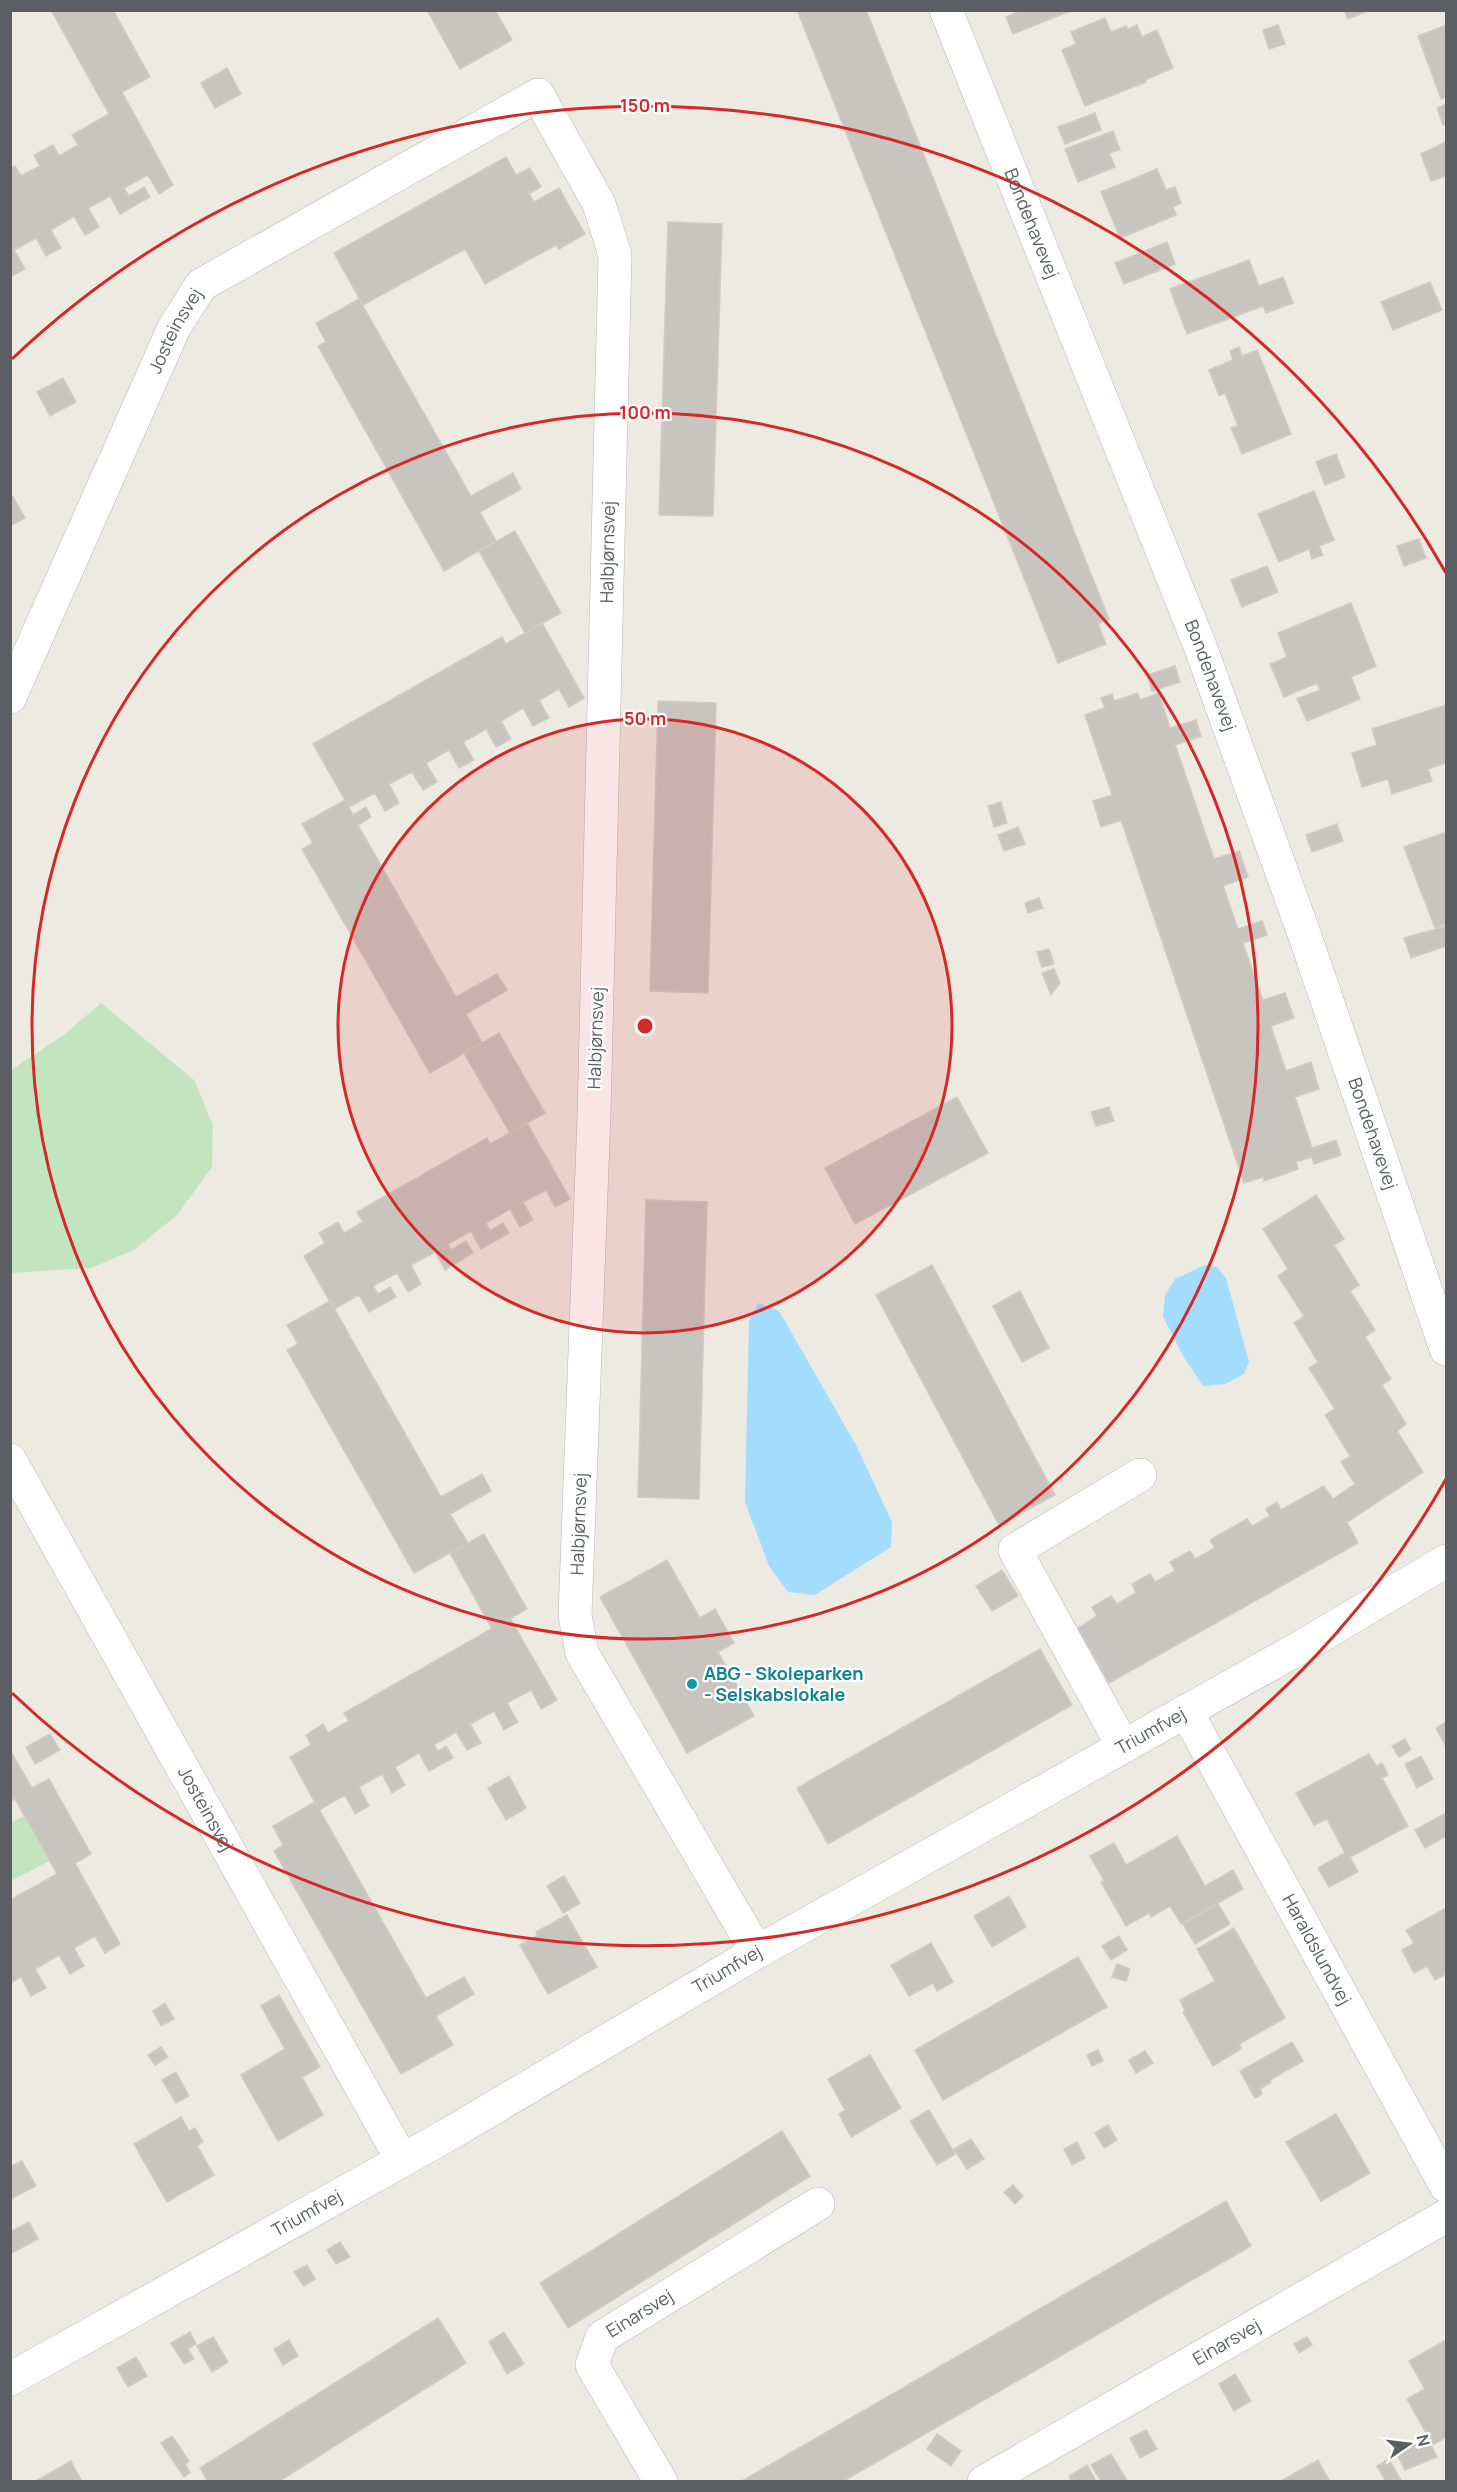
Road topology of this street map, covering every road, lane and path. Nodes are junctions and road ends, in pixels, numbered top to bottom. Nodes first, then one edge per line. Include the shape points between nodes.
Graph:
1 (946, 10) edge
2 (538, 95) joint
3 (10, 698) edge
4 (1446, 1349) edge
5 (10, 1460) edge
6 (1140, 1475) dead end
7 (1446, 1561) edge
8 (1186, 1711) junction
9 (1123, 1746) junction
10 (757, 1952) junction
11 (402, 2160) junction
12 (1446, 2186) edge
13 (818, 2204) dead end
14 (1446, 2216) edge
15 (10, 2379) edge
16 (1002, 2477) edge
17 (661, 2481) edge

1 - 4 street, Bondehavevej via 1200,646 1306,939
2 - 3 street, Josteinsvej via 201,285 174,328
2 - 10 street, Halbjørnsvej via 599,204 615,255 594,1115 575,1615 582,1653
5 - 11 street, Josteinsvej
6 - 9 street via 1016,1550
7 - 8 street, Triumfvej
8 - 9 street, Triumfvej
8 - 12 street, Haraldslundvej
9 - 10 street, Triumfvej
10 - 11 street, Triumfvej
11 - 15 street, Triumfvej
13 - 17 street, Einarsvej via 602,2337 592,2365
14 - 16 street, Einarsvej

